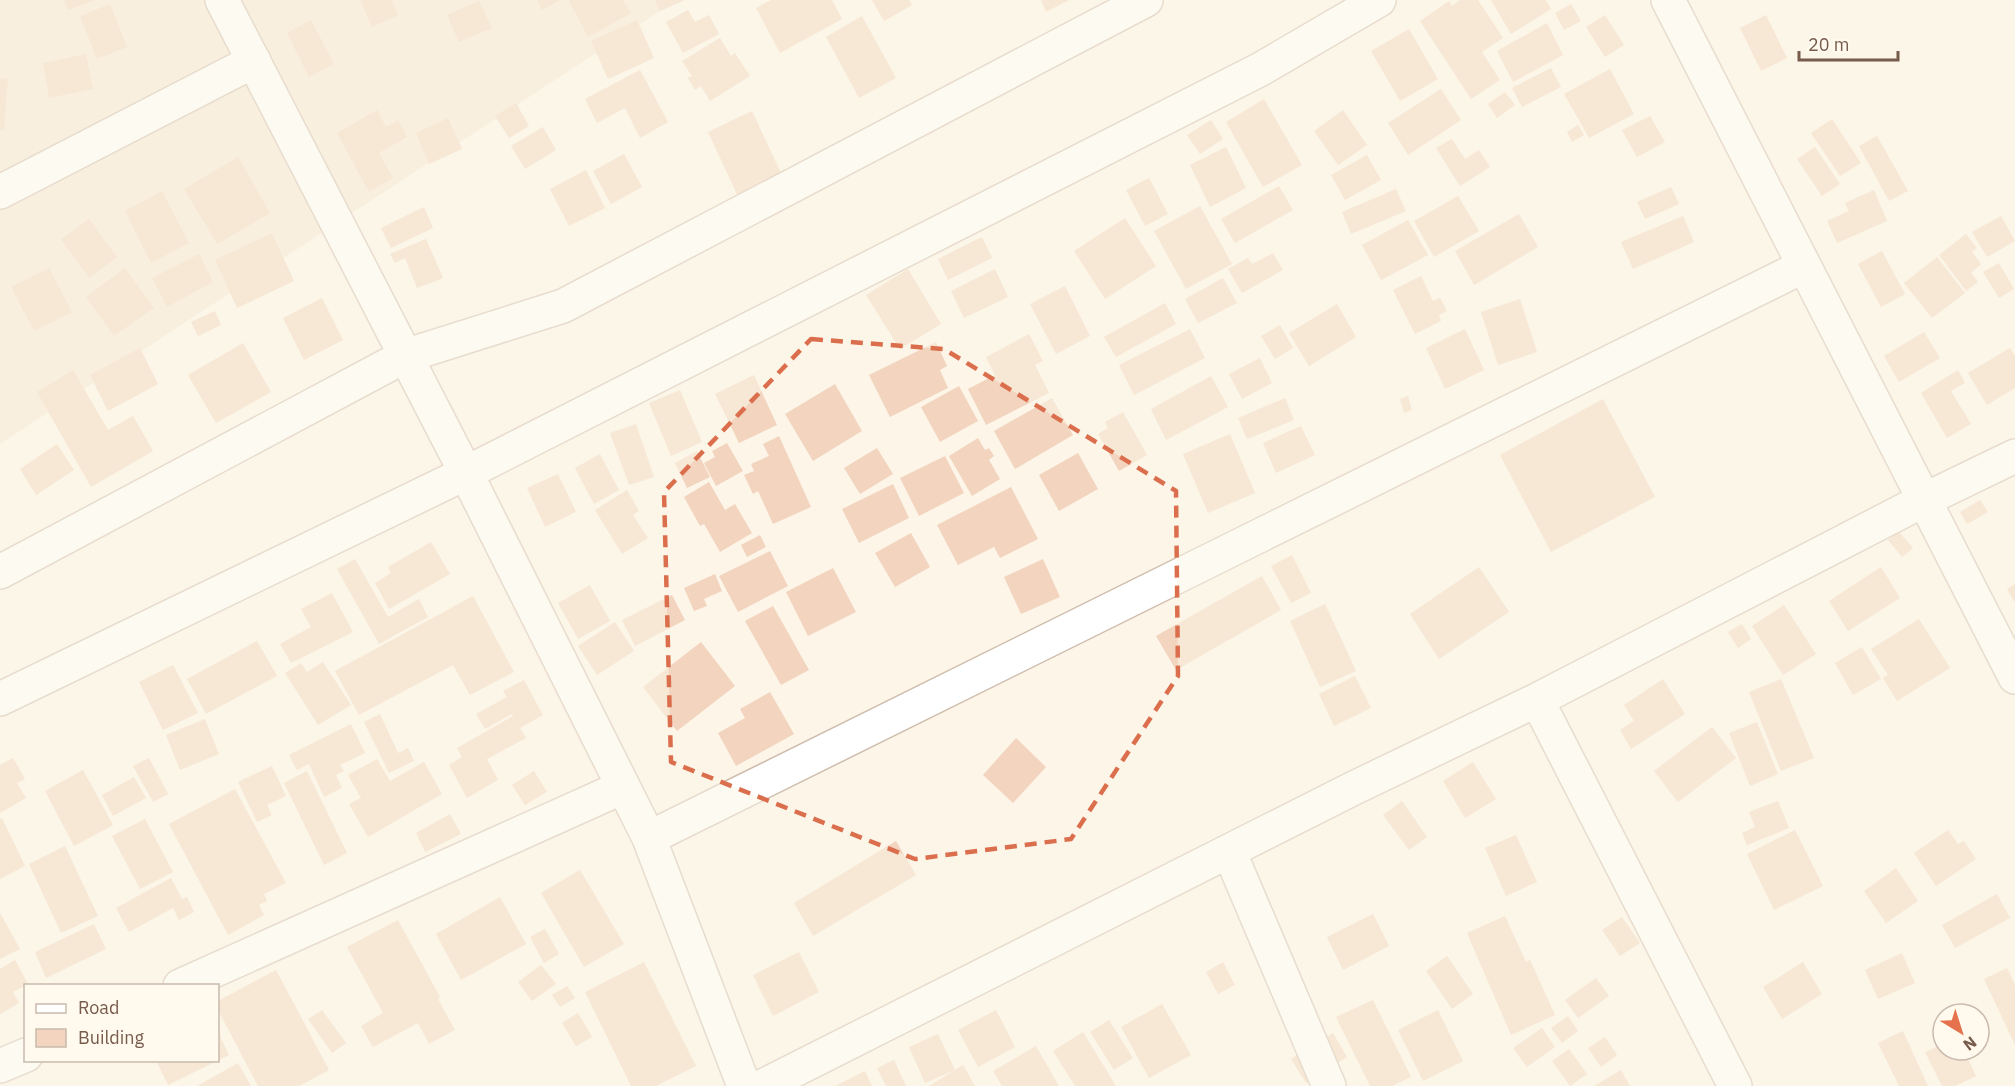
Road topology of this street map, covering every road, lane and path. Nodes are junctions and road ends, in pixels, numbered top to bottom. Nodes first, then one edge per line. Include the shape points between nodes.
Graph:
1 (222, 0) edge
2 (1146, 0) edge
3 (1379, 0) edge
4 (1668, 0) edge
5 (254, 61) junction
6 (0, 166) edge
7 (36, 174) junction
8 (0, 192) edge
9 (1804, 266) junction
10 (405, 356) junction
11 (2015, 456) edge
12 (466, 473) junction
13 (1924, 500) junction
14 (0, 572) edge
15 (2015, 677) edge
16 (0, 699) edge
17 (1537, 700) junction
18 (623, 787) junction
19 (649, 838) junction
20 (1229, 851) junction
21 (184, 984) edge
22 (24, 1056) edge
23 (0, 1066) edge
24 (744, 1086) edge
25 (763, 1086) edge
26 (1329, 1086) edge
27 (1735, 1086) edge

1 - 5 street
2 - 10 street via 563,306
3 - 12 street via 1261,69
4 - 9 street
5 - 7 street
5 - 10 street
6 - 7 street
7 - 8 street
9 - 13 street
9 - 19 street
10 - 12 street
10 - 14 street
11 - 13 street
12 - 16 street
12 - 18 street
13 - 15 street
13 - 17 street
17 - 20 street
17 - 27 street
18 - 19 street
18 - 21 street
19 - 24 street
20 - 25 street
20 - 26 street
22 - 23 street

